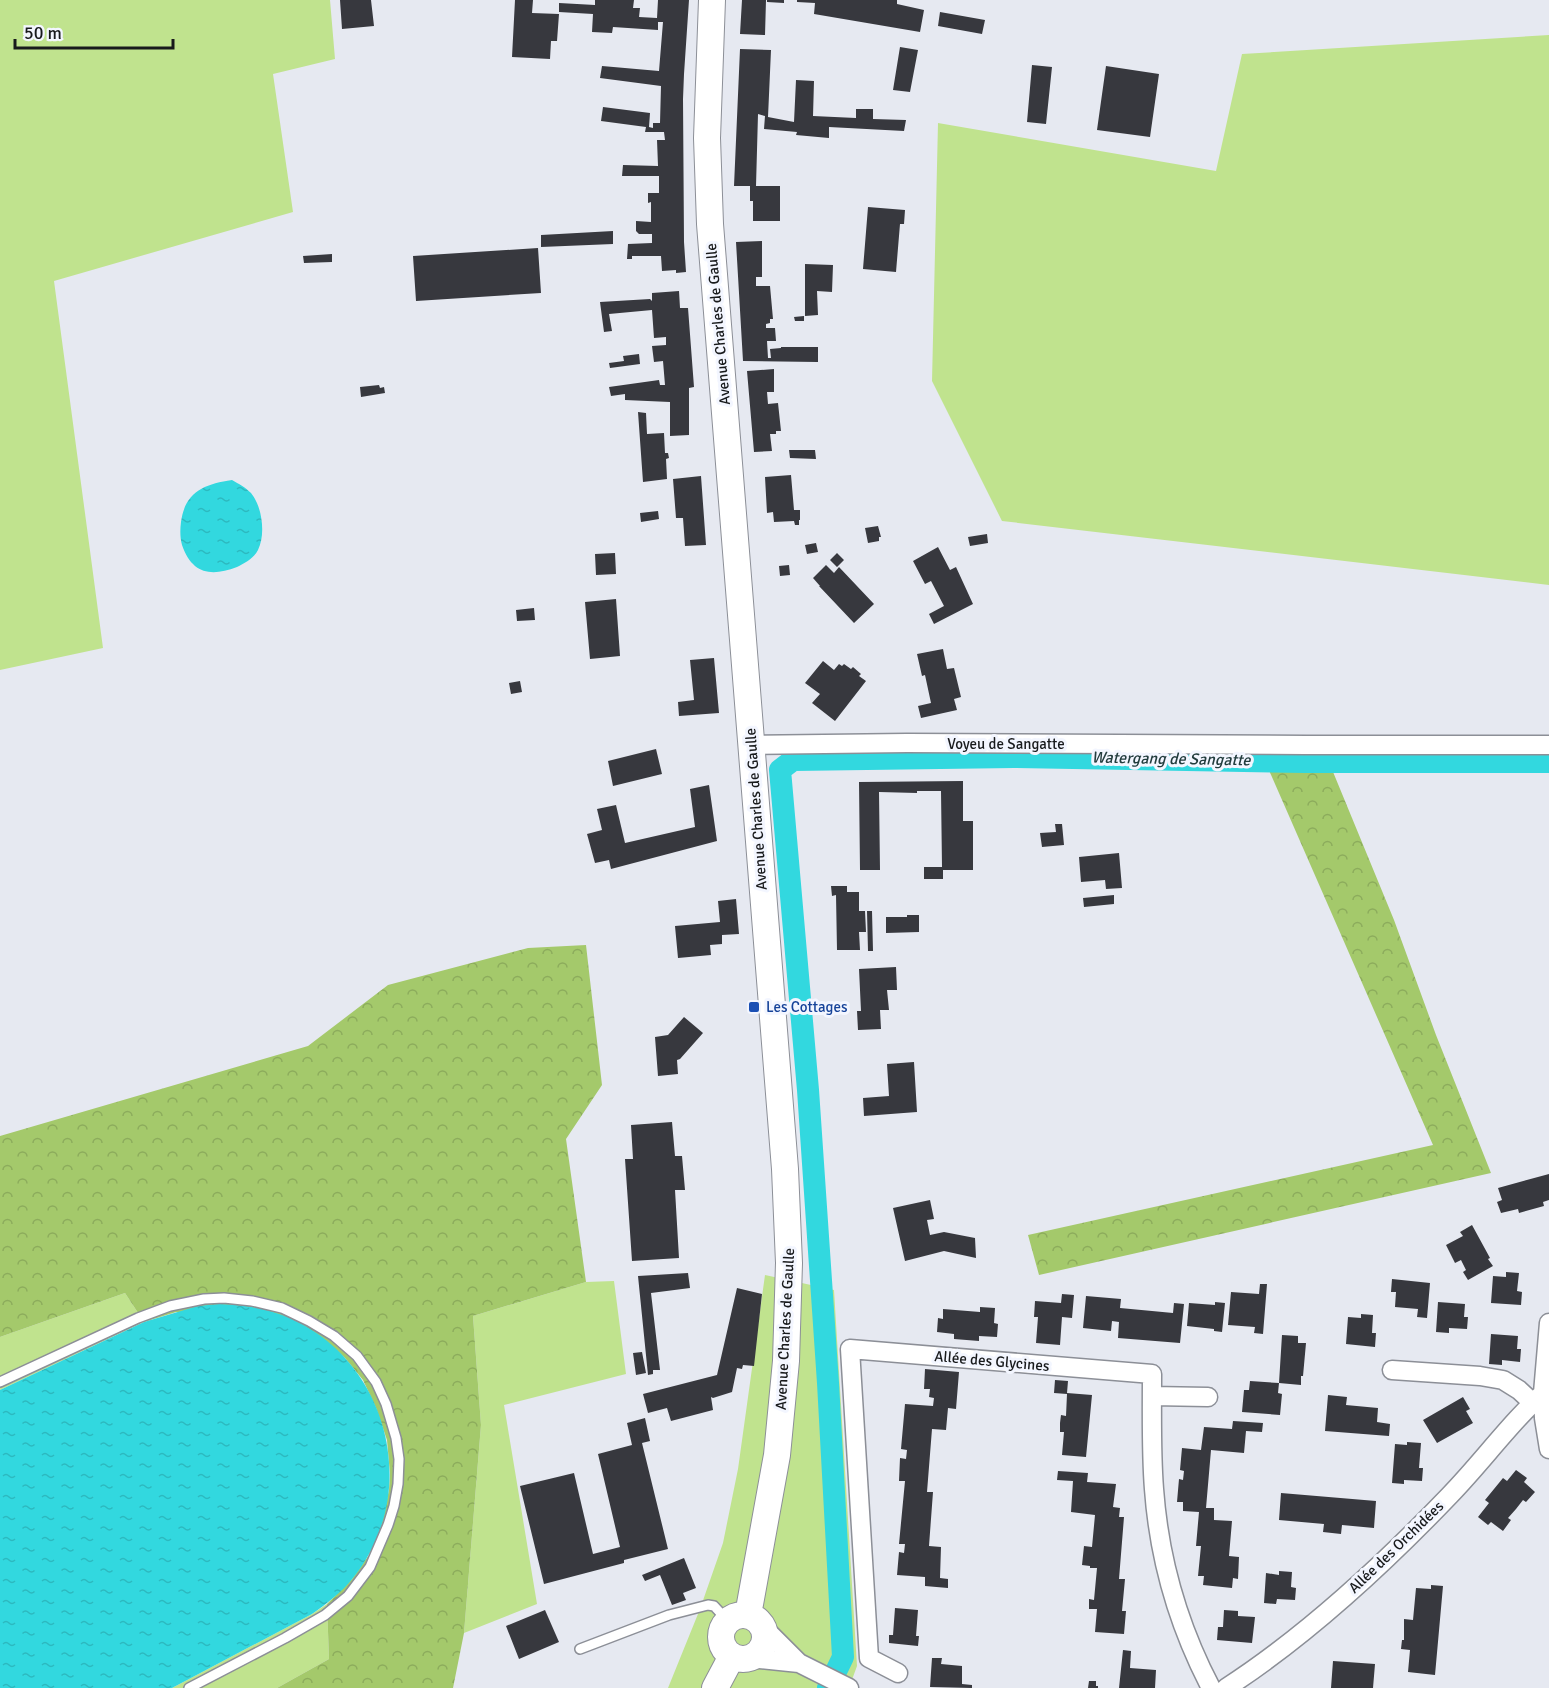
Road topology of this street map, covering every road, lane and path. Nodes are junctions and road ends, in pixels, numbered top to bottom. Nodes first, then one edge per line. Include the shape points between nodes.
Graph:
1 (712, 0) edge
2 (751, 745) junction
3 (1549, 745) edge
4 (1549, 1323) edge
5 (1392, 1370) dead end
6 (0, 1382) edge
7 (1542, 1394) edge
8 (1152, 1396) junction
9 (1208, 1397) dead end
10 (1549, 1449) edge
11 (746, 1621) junction
12 (580, 1649) dead end
13 (741, 1657) junction
14 (807, 1667) junction
15 (898, 1673) dead end
16 (189, 1688) edge
17 (715, 1688) edge
18 (849, 1688) edge
19 (1211, 1688) edge
20 (1226, 1688) edge

1 - 2 main road, Avenue Charles de Gaulle via 707,138 710,224
2 - 3 street, Voyeu de Sangatte
2 - 11 main road, Avenue Charles de Gaulle via 789,1263 780,1432
4 - 7 street
5 - 7 street via 1480,1376
6 - 16 lane via 170,1306 224,1298 282,1308 309,1321 357,1356 376,1382 393,1427 399,1467 394,1506 370,1568 348,1596 325,1615
7 - 10 street
7 - 20 street, Allée des Orchidées via 1451,1495 1378,1567
8 - 9 street
8 - 15 street, Allée des Glycines via 1152,1374 850,1349 869,1658
8 - 19 street, Allée des Glycines via 1154,1491 1162,1545 1186,1632
11 - 12 lane via 708,1605 669,1615
11 - 13 main road, Avenue Charles de Gaulle via 765,1636 756,1655
11 - 13 main road, Avenue Charles de Gaulle via 723,1627 721,1638 724,1648
11 - 14 street
13 - 14 street
13 - 17 main road, Avenue Charles de Gaulle
14 - 18 street

